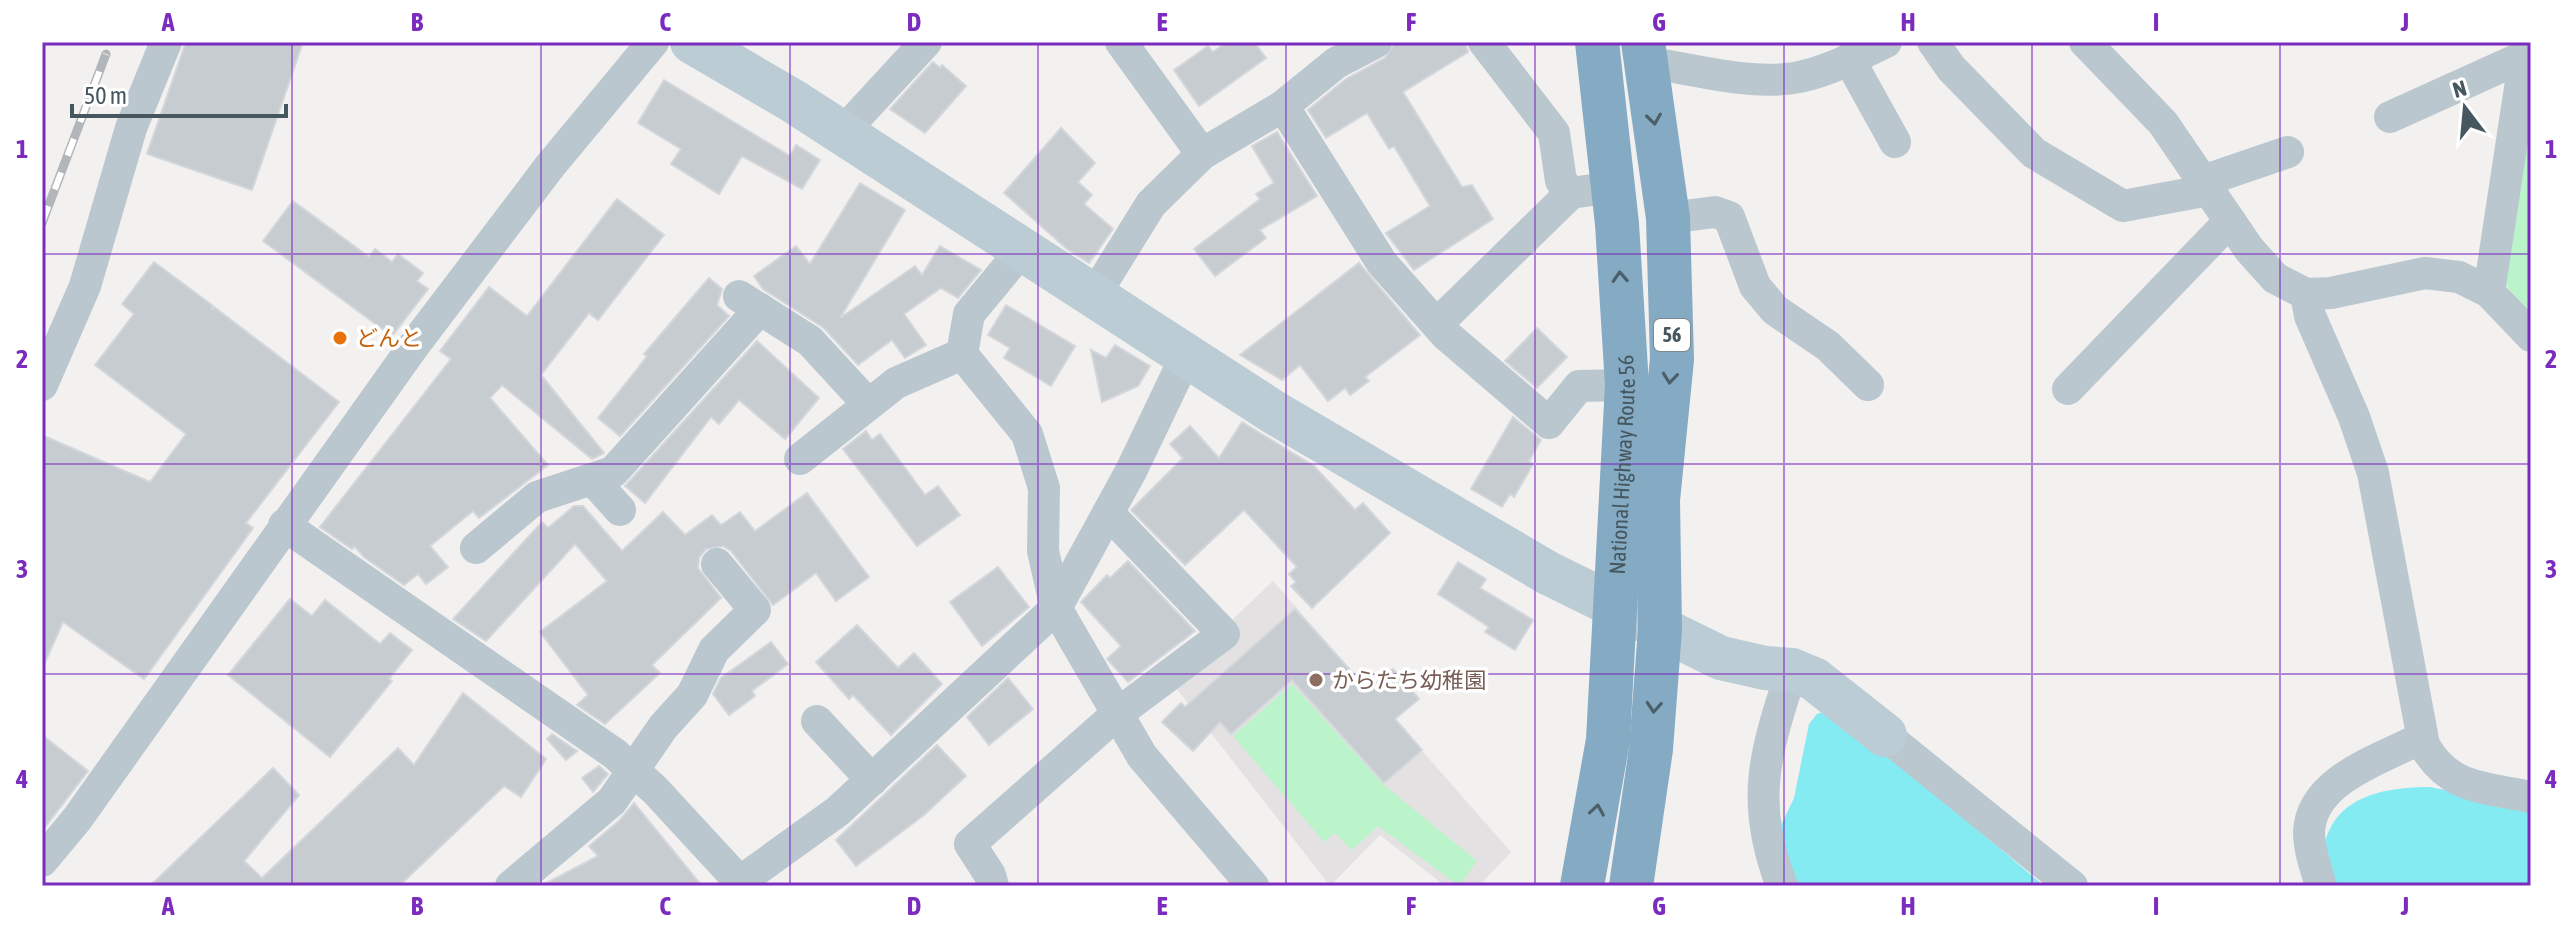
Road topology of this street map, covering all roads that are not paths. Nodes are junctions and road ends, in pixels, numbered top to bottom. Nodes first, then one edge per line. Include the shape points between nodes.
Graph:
1 (166, 42) edge
2 (653, 42) edge
3 (692, 42) edge
4 (926, 42) edge
5 (1121, 42) edge
6 (1376, 42) edge
7 (1484, 42) edge
8 (1597, 42) edge
9 (1886, 42) edge
10 (1933, 42) edge
11 (2085, 42) edge
12 (2526, 49) edge
13 (1644, 52) edge
14 (1849, 59) junction
15 (1283, 106) junction
16 (2390, 117) dead end
17 (842, 133) junction
18 (1895, 142) dead end
19 (2288, 152) dead end
20 (1202, 154) junction
21 (2206, 186) junction
22 (1613, 187) junction
23 (1571, 193) junction
24 (1668, 218) junction
25 (2230, 221) junction
26 (1022, 250) junction
27 (2489, 292) junction
28 (2306, 294) junction
29 (1094, 296) junction
30 (1437, 324) junction
31 (2531, 336) edge
32 (962, 354) junction
33 (1187, 354) junction
34 (42, 385) edge
35 (1627, 385) junction
36 (1868, 385) dead end
37 (2068, 389) dead end
38 (868, 404) junction
39 (800, 459) dead end
40 (592, 479) junction
41 (620, 510) dead end
42 (1108, 513) junction
43 (284, 525) junction
44 (476, 548) dead end
45 (717, 564) dead end
46 (1617, 607) junction
47 (1056, 608) junction
48 (1660, 629) junction
49 (1792, 670) junction
50 (1117, 714) junction
51 (817, 721) dead end
52 (1885, 735) joint
53 (2421, 738) junction
54 (633, 770) junction
55 (872, 780) junction
56 (2531, 797) edge
57 (42, 861) edge
58 (737, 884) edge
59 (511, 886) edge
60 (993, 886) edge
61 (1253, 886) edge
62 (1582, 886) edge
63 (1631, 886) edge
64 (1782, 886) edge
65 (2072, 886) edge
66 (2321, 886) edge

1 - 34 street via 131,128 85,286
2 - 43 street via 540,179
3 - 17 street
4 - 17 street
5 - 20 street
6 - 15 street via 1336,63
7 - 23 street via 1554,133 1561,181
8 - 22 highway, National Highway Route 56 / 56
9 - 14 street
10 - 21 street via 1951,68 2034,153 2123,206
11 - 21 street via 2163,123
12 - 16 street
12 - 27 street
13 - 14 street via 1748,77 1793,79
13 -> 24 highway, National Highway Route 56 / 56
14 - 18 street
15 - 20 street
15 - 30 street via 1382,263
17 - 26 street
19 - 21 street
20 - 29 street via 1151,204
21 - 25 street
22 - 23 street
35 -> 22 highway, National Highway Route 56 / 56
23 - 30 street
24 - 36 street via 1715,212 1729,217 1755,286 1775,310 1828,346
24 -> 48 highway, National Highway Route 56 / 56 via 1672,359 1658,500
25 - 28 street via 2275,278
25 - 37 street
26 - 29 street
26 - 32 street via 969,314
27 - 28 street via 2459,277 2425,273
27 - 31 street
28 - 53 street via 2373,473
29 - 33 street
30 - 35 street via 1549,423 1579,386
32 - 38 street via 906,377
32 - 47 street via 1027,434 1044,488 1043,551
33 - 42 street
33 - 46 street via 1275,413 1548,573
35 - 46 highway, National Highway Route 56 / 56
38 - 39 street
38 - 40 street via 810,341 750,302 613,472
40 - 41 street
40 - 44 street via 537,497
42 - 47 street
42 - 50 street via 1224,634
43 - 54 street
43 - 57 street
45 - 54 street via 755,610 714,650 692,695
46 - 48 street
62 -> 46 highway, National Highway Route 56 / 56 via 1608,740
47 - 50 street
47 - 55 street
48 - 49 street via 1721,658
48 -> 63 highway, National Highway Route 56 / 56 via 1651,749
49 - 52 street via 1814,679
49 - 64 street via 1768,746 1762,789 1764,829
50 - 60 street via 970,844
50 - 61 street via 1142,756
51 - 55 street
52 - 65 street
53 - 56 street via 2433,762 2457,782
53 - 66 street via 2344,778 2320,797 2309,835
54 - 58 street
54 - 59 street via 612,801
55 - 58 street

